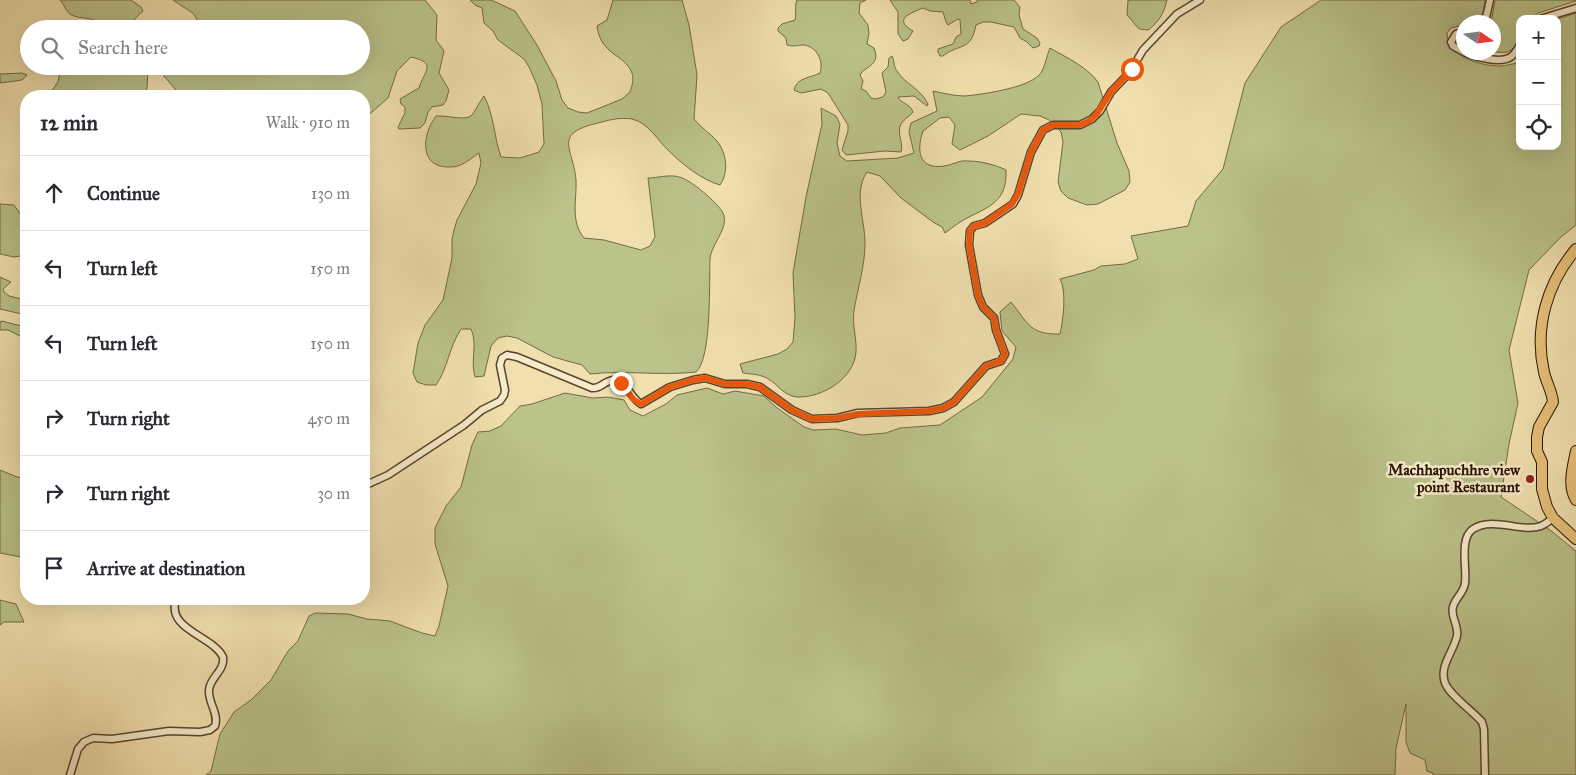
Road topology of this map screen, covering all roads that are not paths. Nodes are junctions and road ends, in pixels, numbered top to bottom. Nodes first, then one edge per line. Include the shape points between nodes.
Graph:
1 (1200, 0) edge
2 (1490, 0) edge
3 (1576, 8) edge
4 (1487, 15) edge
5 (1553, 15) edge
6 (1456, 34) edge
7 (1456, 48) edge
8 (1516, 51) edge
9 (1501, 59) edge
10 (1576, 249) edge
11 (1576, 451) edge
12 (370, 483) edge
13 (1576, 500) edge
14 (1553, 518) junction
15 (1576, 539) edge
16 (175, 605) edge
17 (70, 775) edge
18 (1485, 775) edge

1 - 12 street via 1177,14 1142,50 1130,72 1092,119 1080,125 1053,125 1043,130 1031,152 1012,204 970,231 969,245 978,295 983,307 994,318 1005,354 1001,361 986,366 951,404 929,411 858,414 816,420 796,413 760,387 702,378 670,387 641,404 618,381 592,388 507,355 500,364 505,390 500,401 388,475
2 - 4 street
3 - 5 street
6 - 7 street via 1451,42
8 - 9 street via 1507,59
10 - 14 highway via 1552,283 1542,322 1543,367 1553,402 1539,428 1536,446 1542,462 1543,496
11 - 13 highway via 1571,483
14 - 15 highway
14 - 18 street via 1536,527 1479,526 1468,532 1465,541 1465,584 1452,611 1458,634 1444,666 1444,675 1450,691 1482,722
16 - 17 street via 178,619 223,657 222,667 209,690 216,716 215,726 200,732 169,731 112,739 92,738 78,749

